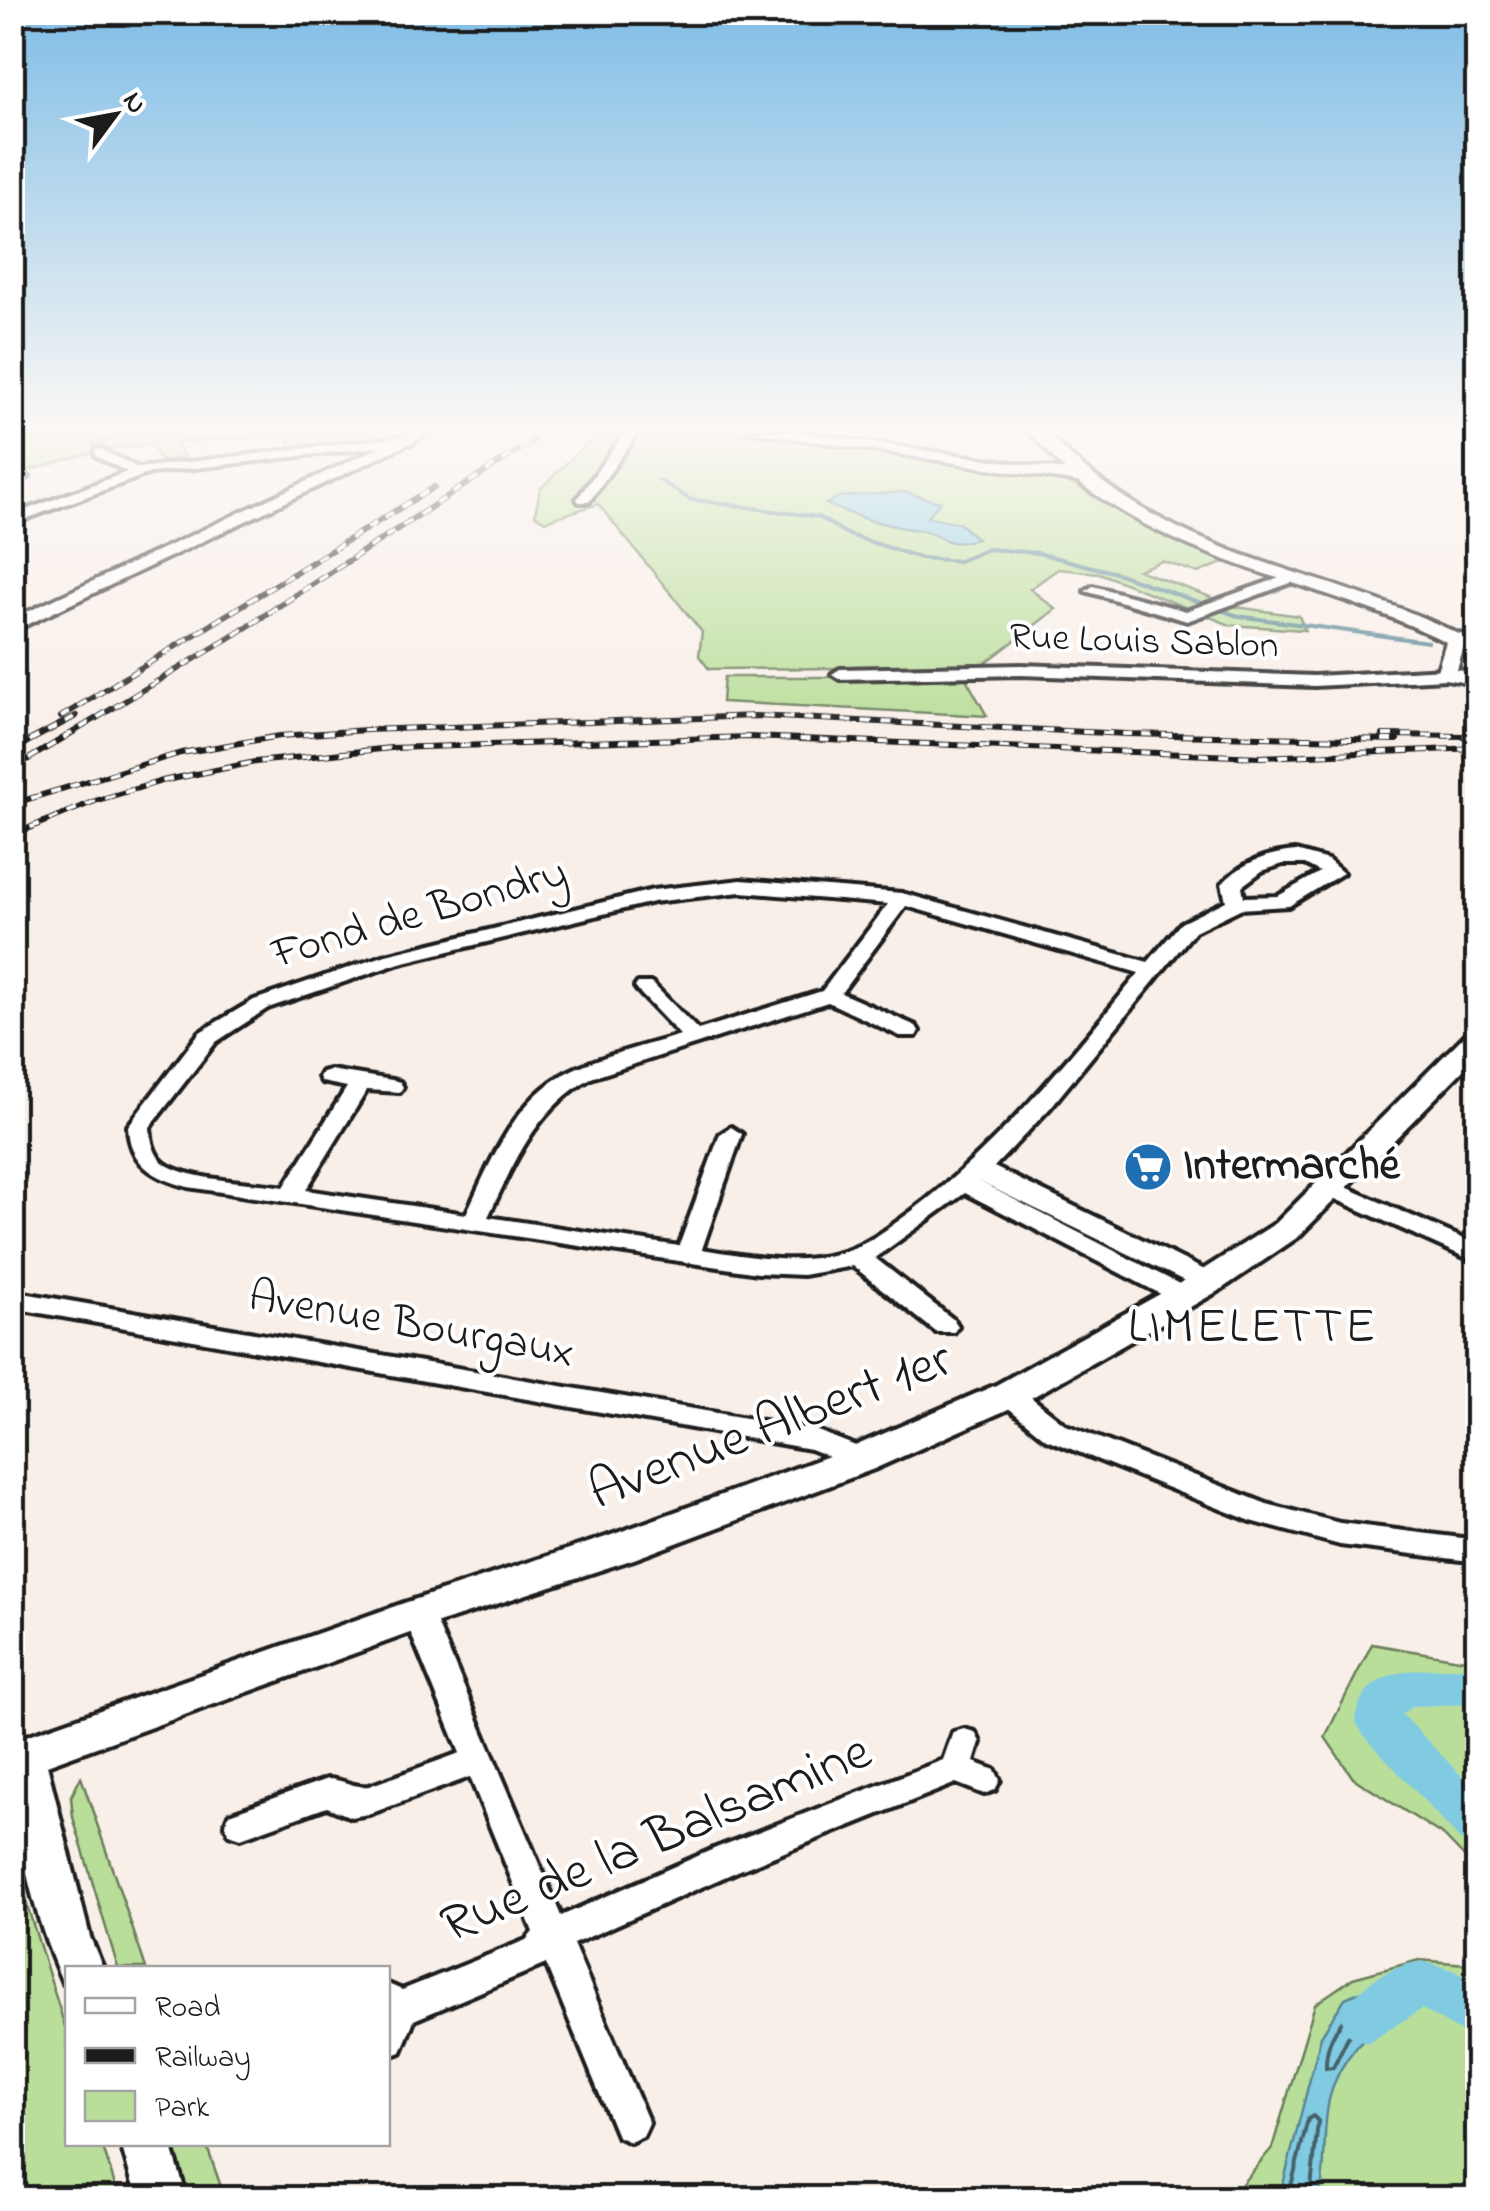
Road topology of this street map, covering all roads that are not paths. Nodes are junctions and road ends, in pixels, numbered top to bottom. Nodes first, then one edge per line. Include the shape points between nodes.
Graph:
1 (208, 534) edge
2 (1175, 534) edge
3 (1288, 579) junction
4 (1093, 590) dead end
5 (12, 626) edge
6 (1478, 638) edge
7 (1456, 640) junction
8 (840, 674) dead end
9 (1446, 674) junction
10 (1478, 679) edge
11 (902, 899) junction
12 (1236, 903) dead end
13 (1152, 970) junction
14 (645, 987) dead end
15 (829, 996) junction
16 (908, 1031) dead end
17 (693, 1037) junction
18 (1475, 1044) edge
19 (330, 1078) dead end
20 (360, 1083) junction
21 (392, 1086) dead end
22 (731, 1134) dead end
23 (973, 1177) junction
24 (1330, 1188) junction
25 (290, 1196) junction
26 (474, 1222) junction
27 (1478, 1254) edge
28 (688, 1255) junction
29 (857, 1256) junction
30 (1195, 1289) junction
31 (12, 1299) edge
32 (945, 1326) dead end
33 (1008, 1394) junction
34 (795, 1438) junction
35 (861, 1459) junction
36 (826, 1472) junction
37 (1478, 1550) edge
38 (418, 1614) junction
39 (18, 1757) edge
40 (477, 1761) junction
41 (968, 1763) dead end
42 (242, 1824) dead end
43 (554, 1936) junction
44 (79, 1966) edge
45 (392, 2016) edge
46 (630, 2123) dead end
47 (147, 2146) edge
48 (162, 2198) edge

1 - 5 street
2 - 3 street
3 - 4 street via 1187,616
3 - 7 street
6 - 7 street
7 - 9 street
8 - 9 street, Rue Louis Sablon via 1021,670 1314,682
9 - 10 street
11 - 13 street, Fond de Bondry
11 - 15 street
11 - 25 street, Fond de Bondry via 694,888 379,963 261,1004 208,1037 147,1114 138,1136 144,1155 168,1176
12 - 13 street via 1188,927
13 - 23 street, Fond de Bondry
14 - 17 street
15 - 16 street
15 - 17 street
17 - 26 street via 583,1073 547,1093 529,1114
18 - 24 main road, Avenue Albert 1er
19 - 20 street
20 - 21 street
20 - 25 street
22 - 28 street
23 - 29 street, Fond de Bondry
23 - 30 street
24 - 27 street
24 - 30 main road, Avenue Albert 1er via 1287,1230
25 - 26 street, Fond de Bondry
26 - 28 street, Fond de Bondry
28 - 29 street, Fond de Bondry via 790,1268
29 - 32 street
30 - 33 main road, Avenue Albert 1er
31 - 34 street, Avenue Bourgaux
33 - 35 main road, Avenue Albert 1er
33 - 37 street via 1056,1432 1261,1514 1340,1534
34 - 35 street, Avenue Bourgaux
34 - 36 street
35 - 36 main road, Avenue Albert 1er
36 - 38 main road, Avenue Albert 1er
38 - 39 main road, Avenue Albert 1er
38 - 40 street
39 - 44 main road
40 - 42 street via 369,1800 351,1803 327,1793
40 - 43 street
41 - 43 street, Rue de la Balsamine
43 - 45 street, Rue de la Balsamine via 538,1952
43 - 46 street
47 - 48 main road

